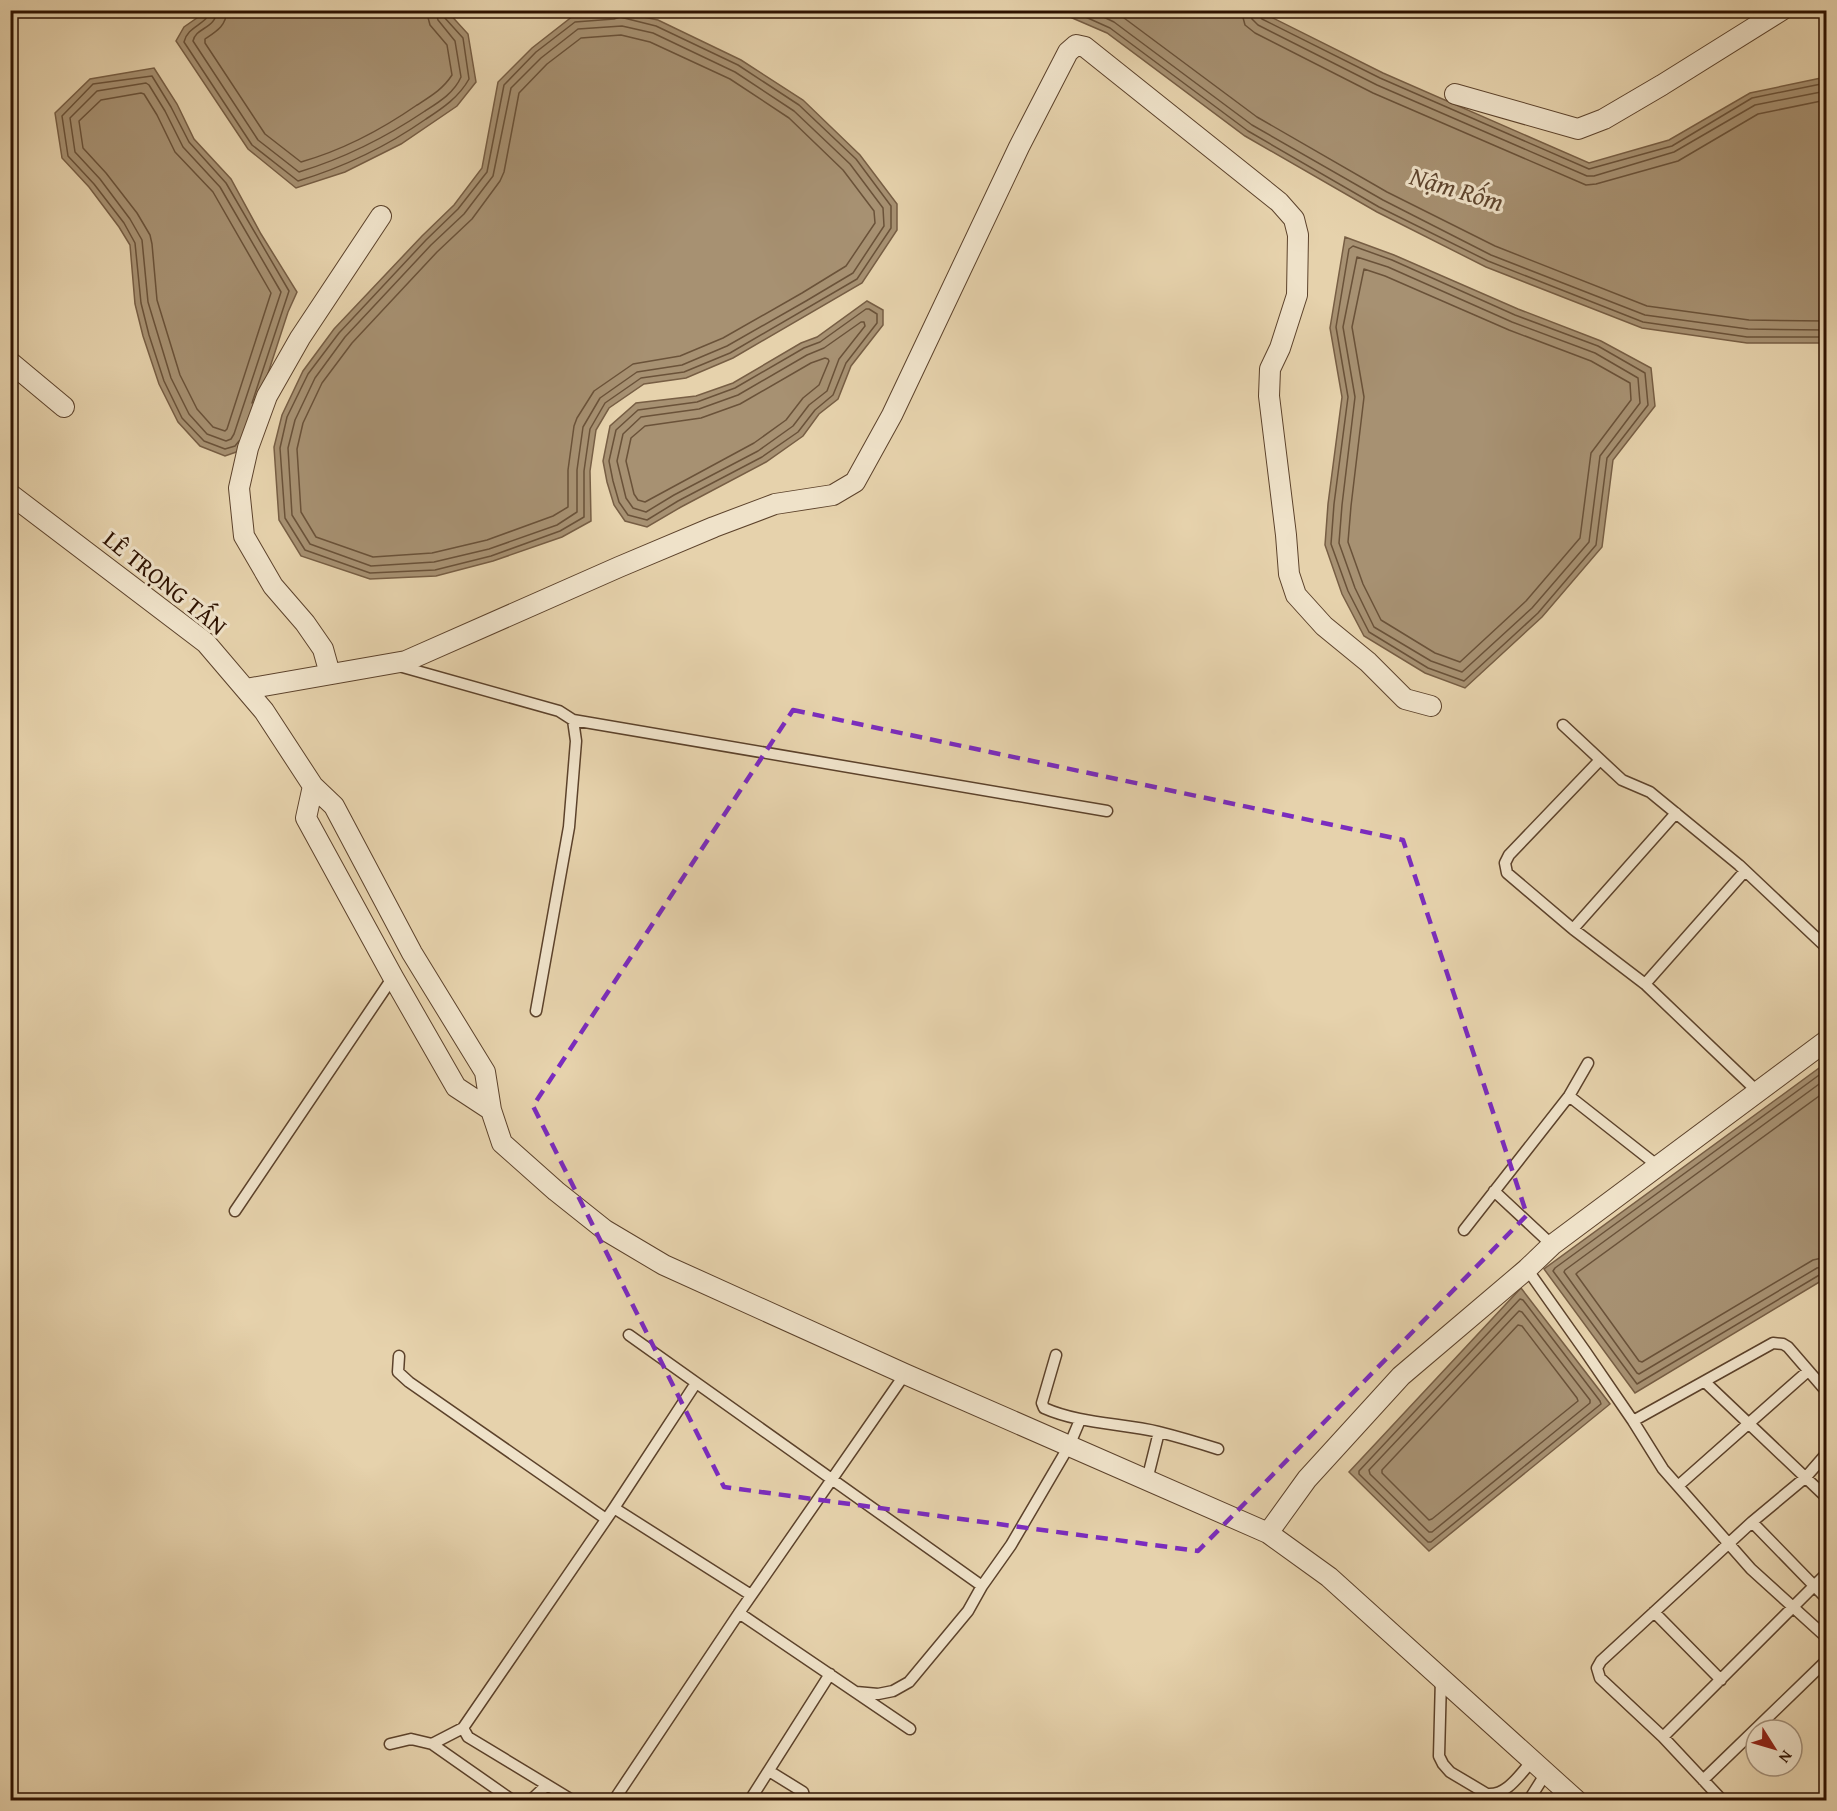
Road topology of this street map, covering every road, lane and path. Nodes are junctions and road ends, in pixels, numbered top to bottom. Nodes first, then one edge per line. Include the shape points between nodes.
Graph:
1 (1782, 10) edge
2 (1455, 94) dead end
3 (381, 216) dead end
4 (10, 362) edge
5 (64, 407) dead end
6 (10, 494) edge
7 (392, 664) junction
8 (330, 674) junction
9 (246, 689) junction
10 (1431, 706) dead end
11 (573, 720) junction
12 (1563, 725) dead end
13 (1600, 760) junction
14 (313, 786) junction
15 (1107, 811) dead end
16 (1676, 813) junction
17 (1745, 871) junction
18 (1573, 929) junction
19 (1827, 947) edge
20 (393, 977) junction
21 (1645, 984) junction
22 (536, 1011) dead end
23 (1827, 1041) edge
24 (1588, 1064) dead end
25 (1758, 1092) junction
26 (1569, 1096) junction
27 (491, 1110) junction
28 (1658, 1166) junction
29 (1494, 1191) junction
30 (235, 1211) dead end
31 (1464, 1230) dead end
32 (1552, 1245) junction
33 (1527, 1269) junction
34 (629, 1335) dead end
35 (1056, 1355) dead end
36 (399, 1356) dead end
37 (1808, 1371) junction
38 (905, 1374) junction
39 (1705, 1382) junction
40 (696, 1383) junction
41 (1827, 1391) edge
42 (1080, 1420) junction
43 (1633, 1421) junction
44 (1749, 1424) junction
45 (1159, 1432) junction
46 (1069, 1446) junction
47 (1218, 1449) dead end
48 (1827, 1454) edge
49 (1806, 1477) junction
50 (831, 1479) junction
51 (1147, 1480) junction
52 (1678, 1486) junction
53 (1827, 1497) edge
54 (614, 1508) junction
55 (606, 1519) junction
56 (1752, 1522) junction
57 (1268, 1533) junction
58 (1729, 1544) junction
59 (1827, 1574) edge
60 (982, 1587) junction
61 (1814, 1587) junction
62 (751, 1595) junction
63 (1827, 1598) edge
64 (1794, 1608) junction
65 (1654, 1612) junction
66 (739, 1613) junction
67 (1827, 1637) edge
68 (1827, 1661) edge
69 (830, 1674) junction
70 (1441, 1678) junction
71 (1721, 1680) junction
72 (856, 1692) junction
73 (463, 1728) junction
74 (910, 1728) dead end
75 (1663, 1737) junction
76 (390, 1744) dead end
77 (432, 1744) junction
78 (1539, 1767) junction
79 (769, 1771) junction
80 (1703, 1780) junction
81 (547, 1785) junction
82 (512, 1800) edge
83 (531, 1800) edge
84 (569, 1800) edge
85 (614, 1800) edge
86 (750, 1800) edge
87 (805, 1800) edge
88 (1529, 1800) edge
89 (1576, 1800) edge
90 (1722, 1800) edge

1 - 2 street via 1624,108 1578,129
3 - 8 street via 300,338 267,396 248,448 239,488 244,536 273,586 323,649
4 - 5 street
6 - 9 street, LÊ TRỌNG TẤN via 206,643
7 - 8 street
7 - 10 street via 714,527 774,504 833,495 855,482 892,415 1019,147 1068,52 1076,45 1085,46 1279,202 1294,219 1298,235 1297,295 1270,369 1269,396 1289,574 1296,596 1324,626 1405,699
7 - 11 lane via 559,711
8 - 9 street
9 - 14 street, LÊ TRỌNG TẤN
11 - 15 lane
11 - 22 lane via 576,741 569,827
12 - 13 lane
13 - 16 lane via 1622,780 1650,792
13 - 18 lane via 1505,863 1510,877
14 - 20 street via 306,818
14 - 27 street, LÊ TRỌNG TẤN via 334,806 412,953 485,1072
16 - 17 lane
16 - 18 lane
17 - 19 lane
17 - 21 lane
18 - 21 lane
20 - 27 street via 456,1087
20 - 30 lane
21 - 25 lane
23 - 25 street
24 - 26 lane
25 - 28 street
26 - 28 lane
26 - 29 lane
27 - 38 street, LÊ TRỌNG TẤN via 502,1143 604,1230 664,1265
28 - 32 street
29 - 31 lane
29 - 32 lane
32 - 33 street
33 - 43 lane
33 - 57 street via 1401,1376 1307,1479
34 - 40 lane
35 - 42 lane via 1042,1403 1057,1414
36 - 55 lane via 398,1372 409,1382
37 - 39 lane via 1788,1347 1773,1343
37 - 41 lane
37 - 44 lane
38 - 46 street, LÊ TRỌNG TẤN
38 - 50 lane
39 - 43 lane
39 - 44 lane
40 - 50 lane
40 - 54 lane
42 - 45 lane
42 - 46 lane
43 - 52 lane
44 - 49 lane
44 - 52 lane
45 - 47 lane
45 - 51 lane
46 - 51 street, LÊ TRỌNG TẤN
46 - 60 lane
48 - 49 lane
49 - 53 lane
49 - 56 lane
50 - 60 lane
50 - 62 lane
51 - 57 street, LÊ TRỌNG TẤN
52 - 58 lane
54 - 55 lane
54 - 62 lane
55 - 73 lane
56 - 58 lane
56 - 61 lane
57 - 70 street, LÊ TRỌNG TẤN via 1329,1577
58 - 64 lane
58 - 65 lane
59 - 61 lane
60 - 72 lane via 968,1611 909,1682 878,1694
61 - 63 lane
61 - 64 lane
62 - 66 lane
64 - 67 lane
64 - 71 lane
65 - 71 lane
65 - 75 lane via 1601,1661 1597,1672
66 - 69 lane
66 - 85 lane
68 - 80 lane
69 - 72 lane
69 - 79 lane
70 - 78 street, LÊ TRỌNG TẤN
70 - 78 lane via 1438,1752 1450,1772 1493,1795
71 - 75 lane
72 - 74 lane
73 - 77 lane
73 - 81 lane via 468,1737
75 - 80 lane
76 - 77 lane via 411,1739
77 - 82 lane
78 - 88 lane
78 - 89 street, LÊ TRỌNG TẤN
79 - 86 lane
79 - 87 lane via 803,1792
80 - 90 lane
81 - 83 lane
81 - 84 lane

